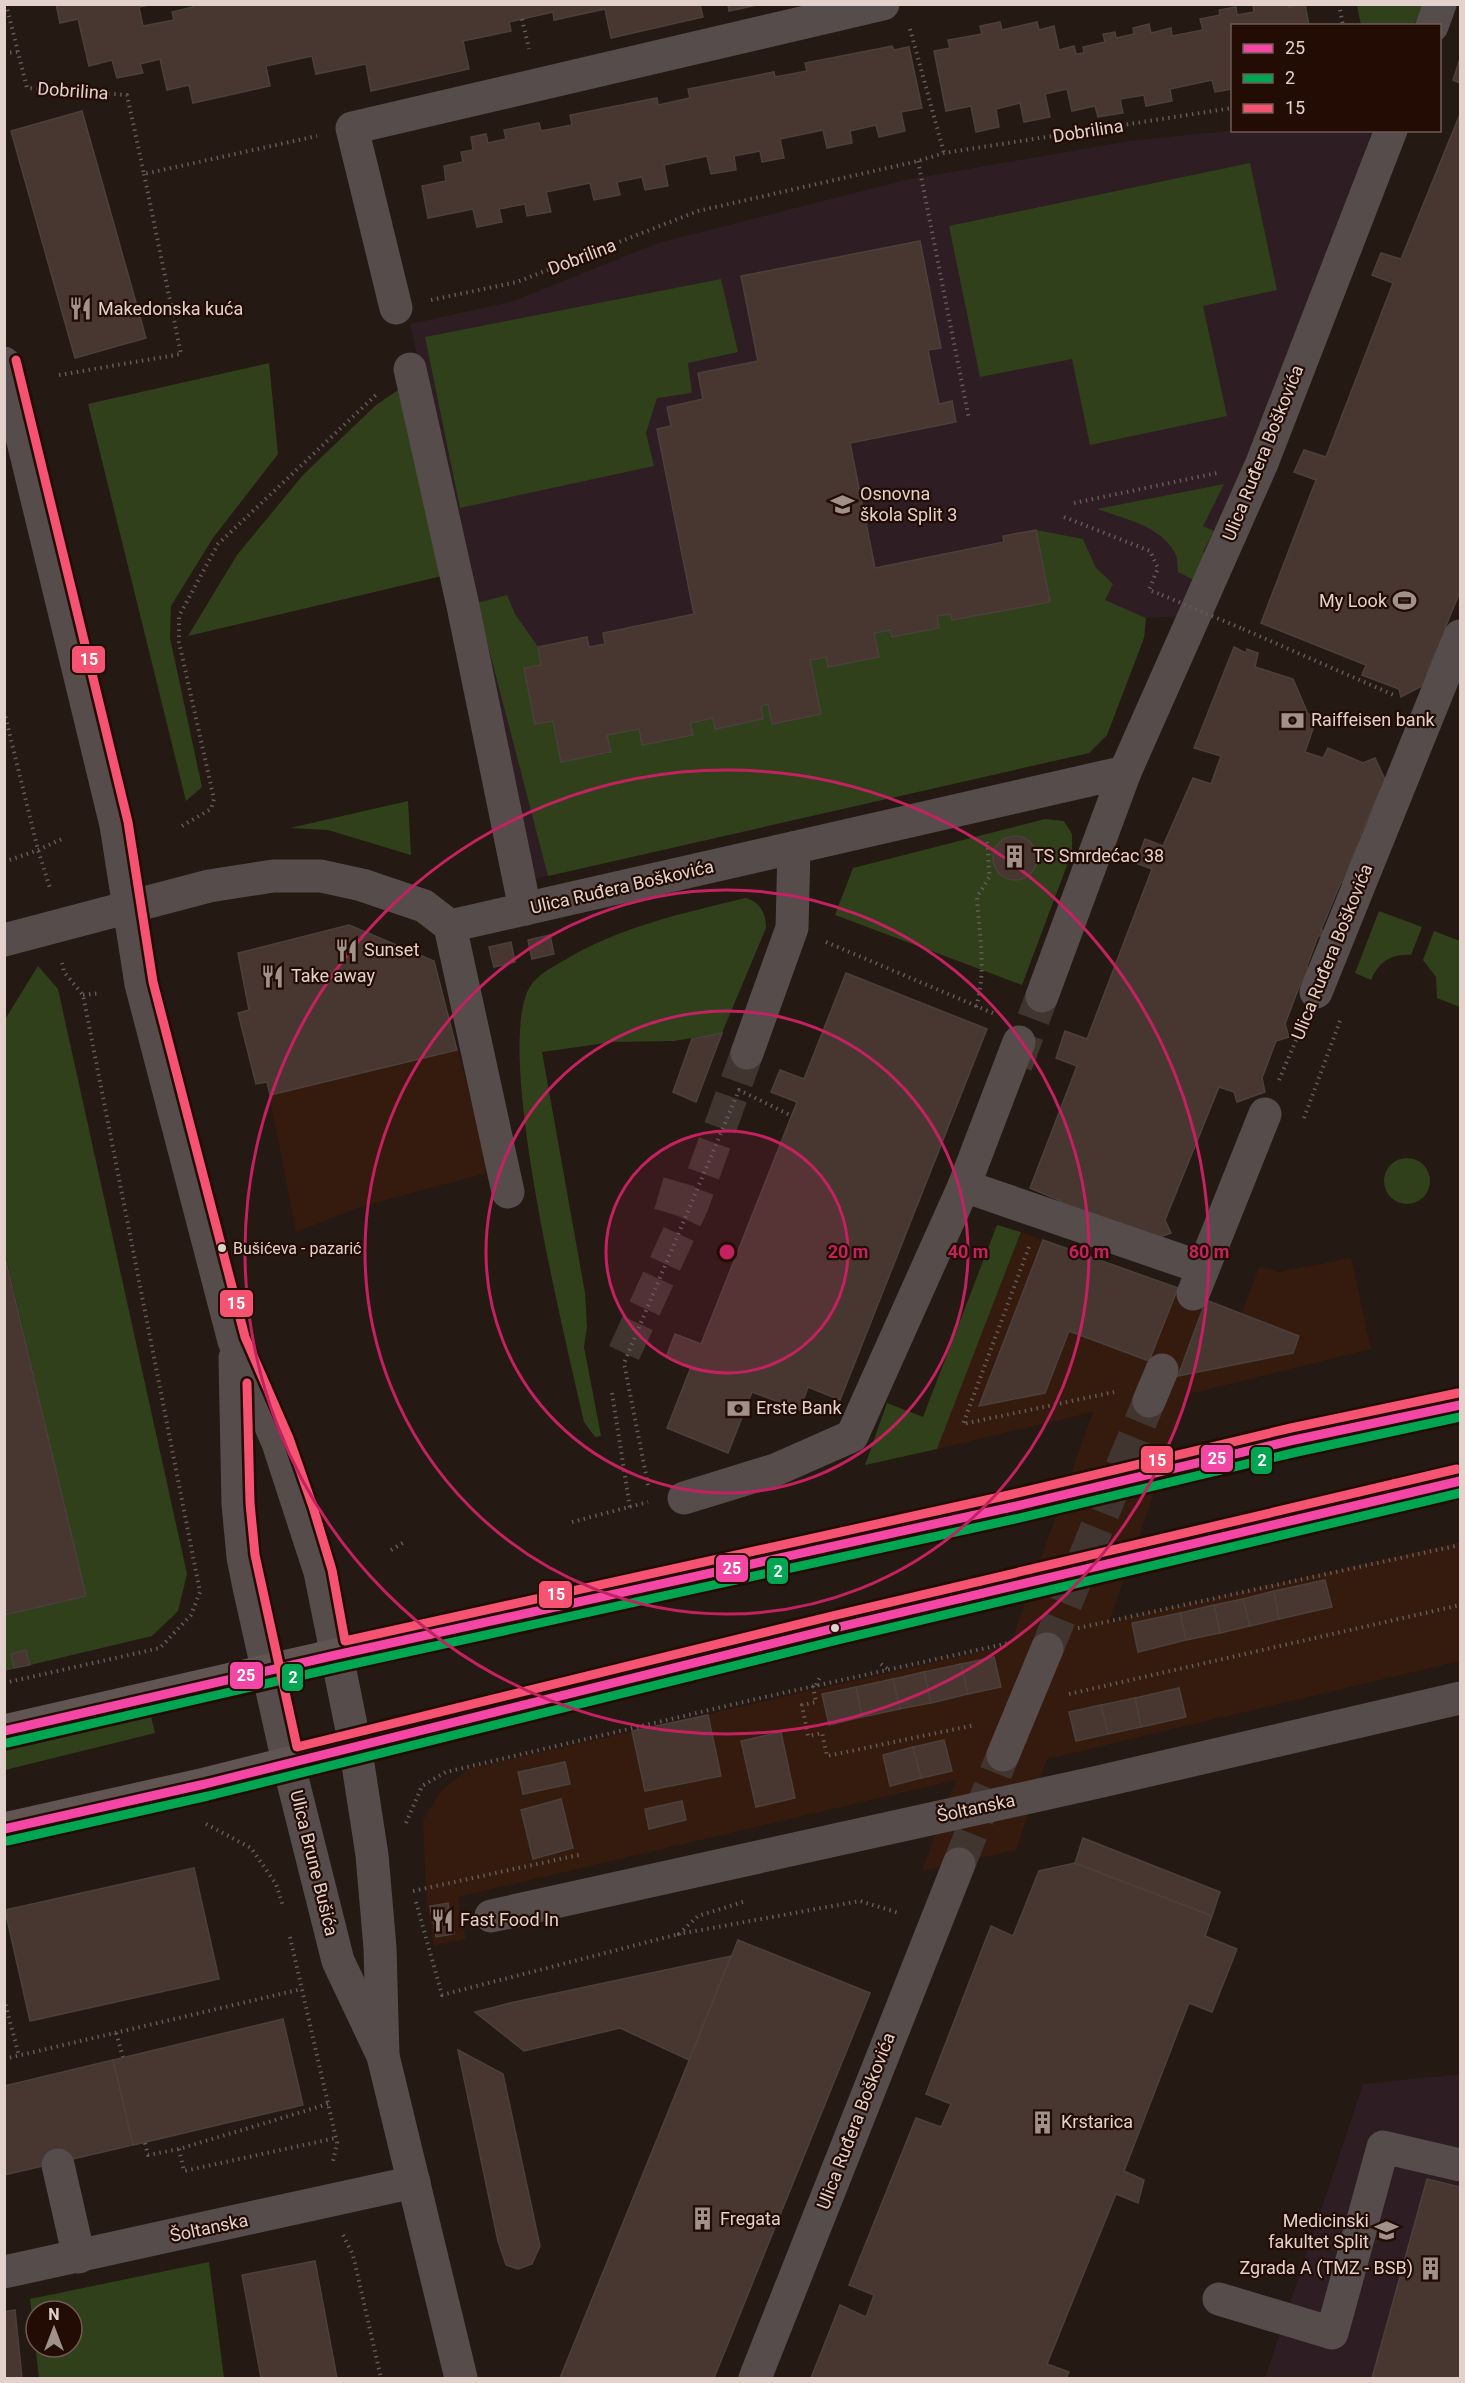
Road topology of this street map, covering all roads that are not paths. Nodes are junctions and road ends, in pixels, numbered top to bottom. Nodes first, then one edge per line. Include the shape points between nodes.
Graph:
1 (883, 4) edge
2 (1440, 4) edge
3 (1432, 24) edge
4 (1390, 132) edge
5 (396, 308) road end
6 (4, 363) edge
7 (410, 369) road end
8 (1461, 636) edge
9 (1125, 772) junction
10 (794, 848) junction
11 (129, 908) junction
12 (525, 909) junction
13 (450, 926) junction
14 (4, 940) edge
15 (1316, 992) road end
16 (1042, 996) tunnel mouth
17 (1020, 1042) tunnel mouth
18 (747, 1053) tunnel mouth
19 (1265, 1114) road end
20 (964, 1186) junction
21 (508, 1192) dead end
22 (234, 1341) junction
23 (1461, 1405) edge
24 (1461, 1481) edge
25 (684, 1498) road end
26 (1032, 1645) tunnel mouth
27 (336, 1655) junction
28 (268, 1671) junction
29 (1461, 1698) edge
30 (4, 1731) edge
31 (355, 1745) junction
32 (1003, 1755) tunnel mouth
33 (288, 1762) junction
34 (4, 1829) edge
35 (958, 1864) tunnel mouth
36 (491, 1916) dead end
37 (383, 2056) junction
38 (58, 2165) dead end
39 (1461, 2165) edge
40 (414, 2182) junction
41 (79, 2257) junction
42 (4, 2272) edge
43 (1219, 2299) dead end
44 (461, 2379) edge
45 (755, 2379) edge

1 - 5 street via 352,128
2 - 3 street
4 - 9 street, Ulica Ruđera Boškovića via 1262,463
6 - 11 street, Ulica Brune Bušića via 116,825
7 - 12 street
8 - 15 street, Ulica Ruđera Boškovića
9 - 10 street, Ulica Ruđera Boškovića
9 - 16 street, Ulica Ruđera Boškovića
10 - 12 street, Ulica Ruđera Boškovića
10 - 18 street via 792,928
11 - 13 street via 226,882 273,876 321,876 424,906
11 - 14 street
11 - 22 street, Ulica Brune Bušića via 141,984
12 - 13 street, Ulica Ruđera Boškovića
13 - 21 street
17 - 20 street
19 - 20 street via 1198,1281
20 - 25 street via 852,1436 775,1470
22 - 27 street, Ulica Brune Bušića via 302,1511 320,1572
22 - 28 street, Ulica Brune Bušića via 243,1557
23 - 27 main road
24 - 31 main road
26 - 32 street via 1022,1710
27 - 28 main road
27 - 31 street, Ulica Brune Bušića
28 - 30 main road
28 - 33 street, Ulica Brune Bušića
29 - 36 street, Šoltanska
31 - 33 main road
31 - 37 street, Ulica Brune Bušića via 372,1855
33 - 34 main road
33 - 37 street, Ulica Brune Bušića via 338,1961
35 - 45 street, Ulica Ruđera Boškovića
37 - 40 street, Ulica Brune Bušića
38 - 41 street
39 - 43 street via 1383,2147 1332,2333
40 - 41 street, Šoltanska
40 - 44 street, Ulica Brune Bušića
41 - 42 street, Šoltanska

